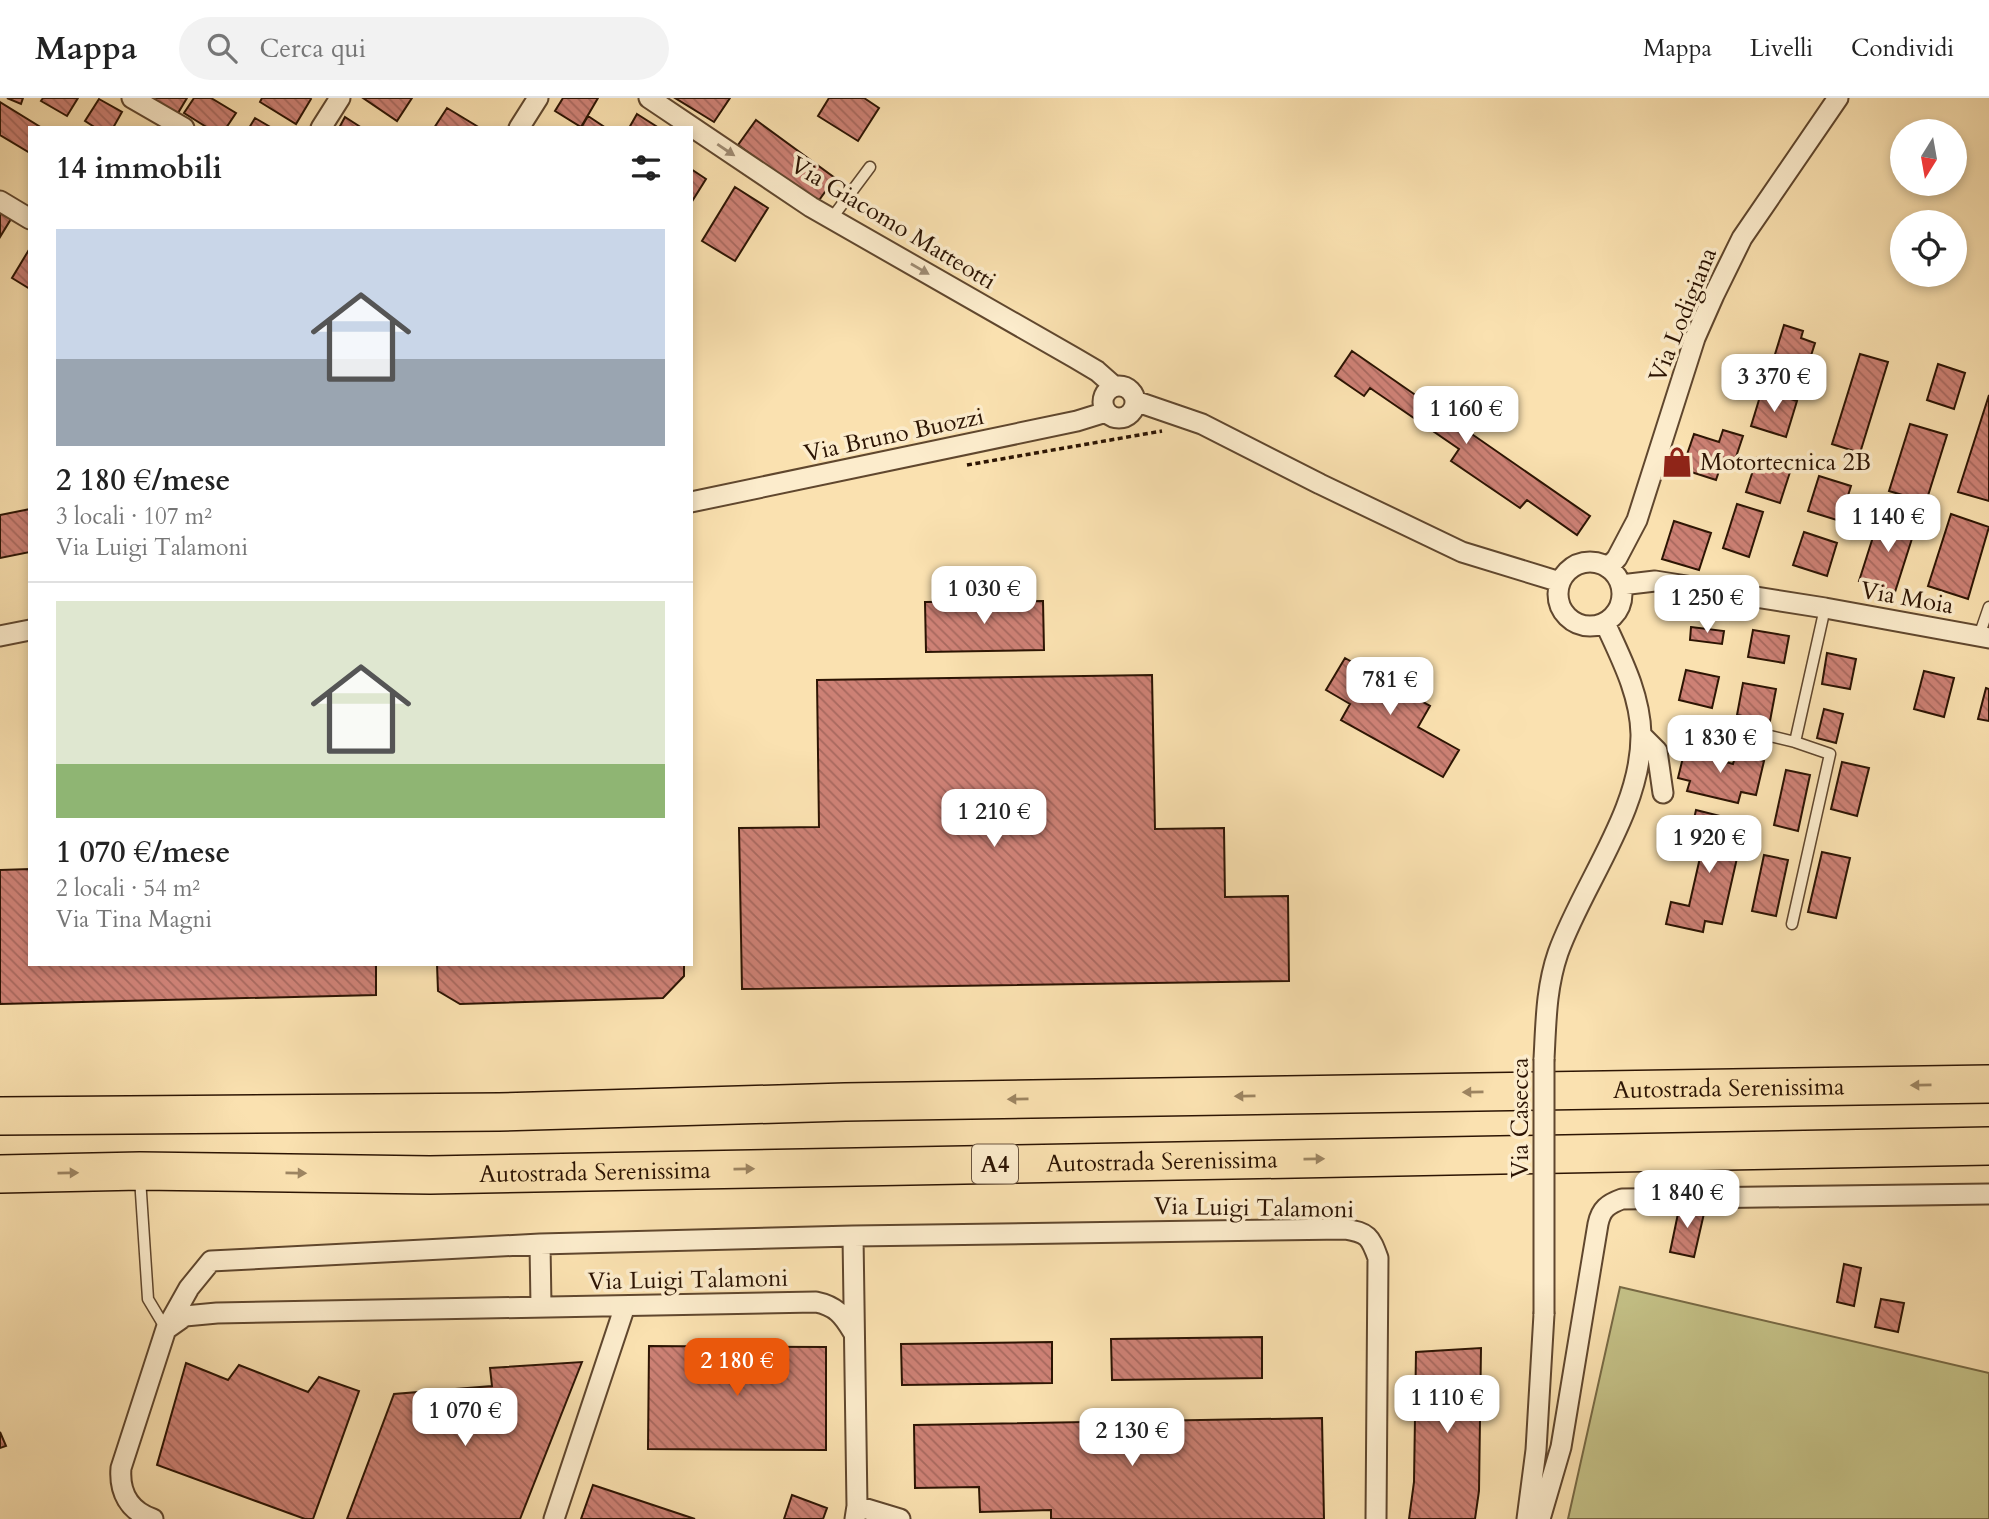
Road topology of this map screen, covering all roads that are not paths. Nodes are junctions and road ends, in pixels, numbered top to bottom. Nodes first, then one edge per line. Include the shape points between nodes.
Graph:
1 (132, 98) edge
2 (340, 98) edge
3 (538, 98) edge
4 (649, 98) edge
5 (1838, 98) edge
6 (684, 125) edge
7 (181, 126) edge
8 (322, 126) edge
9 (520, 126) edge
10 (693, 131) edge
11 (870, 167) dead end
12 (0, 201) edge
13 (28, 218) edge
14 (832, 218) junction
15 (1114, 386) junction
16 (1135, 401) junction
17 (1106, 412) junction
18 (693, 502) edge
19 (1608, 568) junction
20 (1560, 582) junction
21 (1621, 585) junction
22 (1989, 607) edge
23 (1825, 608) junction
24 (1605, 623) junction
25 (28, 630) edge
26 (0, 636) edge
27 (1984, 637) edge
28 (1733, 727) dead end
29 (1641, 735) junction
30 (1795, 742) junction
31 (1663, 793) dead end
32 (1793, 924) dead end
33 (1989, 1084) edge
34 (0, 1116) edge
35 (1989, 1146) edge
36 (140, 1171) junction
37 (0, 1174) edge
38 (1989, 1195) edge
39 (853, 1236) junction
40 (540, 1244) junction
41 (541, 1306) junction
42 (625, 1306) junction
43 (166, 1329) junction
44 (853, 1332) junction
45 (856, 1513) edge
46 (153, 1519) edge
47 (554, 1519) edge
48 (900, 1519) edge
49 (1376, 1519) edge
50 (1527, 1519) edge
51 (1539, 1519) edge

1 - 7 street
2 - 8 street
3 - 9 street
4 - 6 street, Via Giacomo Matteotti
5 - 19 street, Via Lodigiana via 1742,238 1714,295 1695,338 1637,520
10 -> 14 street, Via Giacomo Matteotti
11 - 14 lane
12 - 13 street
14 -> 15 street, Via Giacomo Matteotti via 1097,371
15 - 16 street, Via Giacomo Matteotti via 1130,389
15 - 17 street via 1103,397
16 - 17 street via 1125,417 1115,418
16 - 20 street, Via Giacomo Matteotti via 1202,424 1462,552
17 - 18 street, Via Bruno Buozzi
19 - 20 street via 1598,563 1575,565
19 - 21 street
20 - 24 street via 1558,602 1568,618 1586,626
21 - 23 street, Via Moia via 1655,581
21 - 24 street via 1620,607
22 - 27 lane, Via Moia
23 - 27 street, Via Moia
23 - 30 lane, Via Moia
24 - 29 street, Via Casecca via 1627,669
25 - 26 street
28 - 30 lane
29 - 31 street, Via Casecca via 1657,751
29 - 50 street, Via Casecca, bridge via 1637,770 1624,811 1559,952 1547,995 1544,1314
30 - 32 lane via 1830,754
33 -> 34 highway, Autostrada Serenissima via 499,1112
36 -> 35 highway, Autostrada Serenissima / A4 via 444,1175
37 -> 36 highway, Autostrada Serenissima / A4
36 - 43 lane via 148,1299
38 - 51 street via 1622,1199 1609,1204 1600,1212 1561,1447
39 - 40 street, Via Luigi Talamoni
39 - 44 street
39 - 49 street, Via Luigi Talamoni via 1345,1228 1364,1232 1378,1258
40 - 41 street
40 - 43 street, Via Luigi Talamoni via 211,1261
41 - 42 street, Via Luigi Talamoni
41 - 43 street, Via Luigi Talamoni via 198,1314 185,1316
42 - 44 street, Via Luigi Talamoni via 816,1302 831,1305
42 - 47 street
43 - 46 street, Via Luigi Talamoni via 120,1480 124,1497 141,1515
44 - 45 street
45 - 48 street

